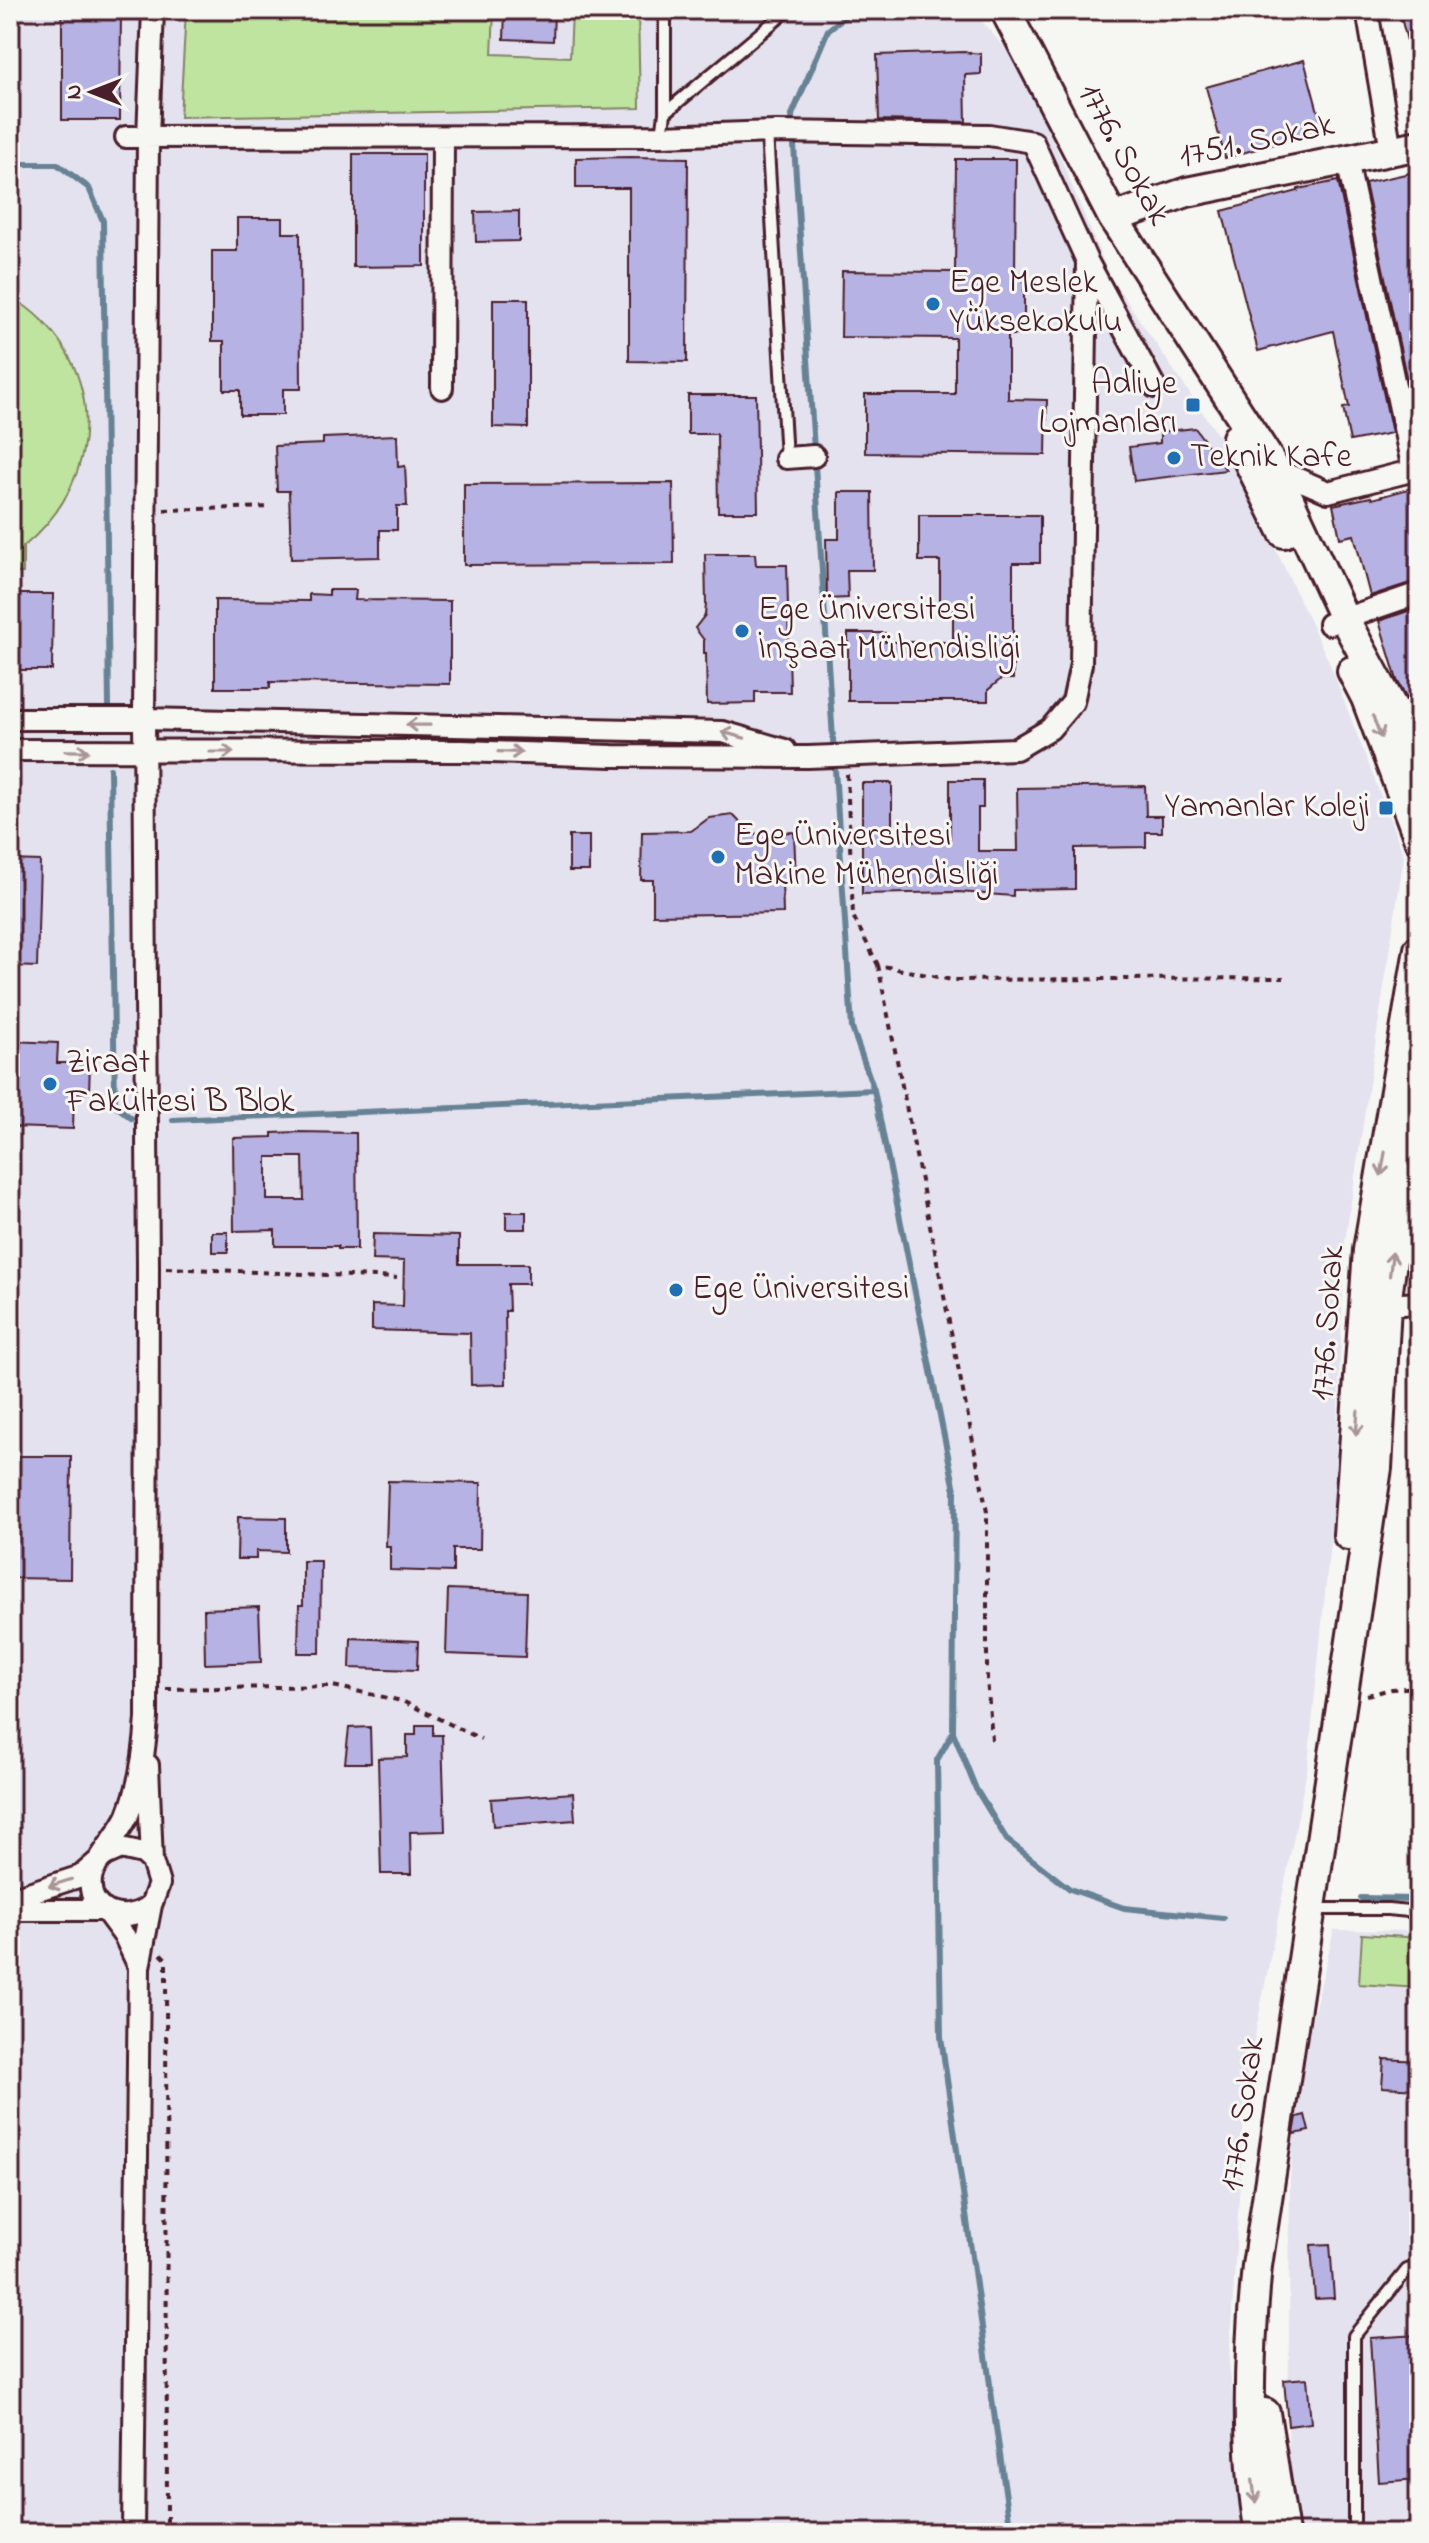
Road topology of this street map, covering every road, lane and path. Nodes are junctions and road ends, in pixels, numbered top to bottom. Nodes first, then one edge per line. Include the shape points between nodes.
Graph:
1 (153, 10) edge
2 (665, 10) edge
3 (788, 10) edge
4 (1005, 10) edge
5 (1367, 10) edge
6 (665, 113) junction
7 (771, 132) junction
8 (662, 136) junction
9 (126, 137) dead end
10 (148, 137) junction
11 (443, 137) junction
12 (1405, 148) edge
13 (1347, 160) junction
14 (1113, 218) junction
15 (1087, 261) junction
16 (1155, 387) dead end
17 (442, 388) dead end
18 (814, 456) dead end
19 (786, 458) joint
20 (1262, 466) junction
21 (1416, 469) edge
22 (271, 507) dead end
23 (145, 510) junction
24 (1419, 593) edge
25 (1336, 621) junction
26 (1408, 711) edge
27 (10, 719) edge
28 (144, 719) junction
29 (461, 726) junction
30 (580, 729) junction
31 (10, 750) edge
32 (462, 751) junction
33 (144, 752) junction
34 (578, 754) junction
35 (829, 756) junction
36 (1419, 770) edge
37 (1419, 839) edge
38 (1419, 949) edge
39 (878, 965) junction
40 (1284, 978) dead end
41 (1419, 1064) edge
42 (1413, 1144) edge
43 (148, 1267) junction
44 (397, 1278) dead end
45 (1419, 1303) edge
46 (1386, 1305) junction
47 (1419, 1687) edge
48 (148, 1690) junction
49 (1335, 1703) junction
50 (146, 1733) junction
51 (481, 1739) dead end
52 (992, 1740) dead end
53 (105, 1855) junction
54 (152, 1861) junction
55 (10, 1899) edge
56 (151, 1905) junction
57 (1310, 1909) junction
58 (10, 1910) edge
59 (105, 1910) junction
60 (1419, 1912) edge
61 (145, 1938) junction
62 (139, 1967) junction
63 (1419, 2266) edge
64 (1251, 2329) junction
65 (1354, 2521) dead end
66 (133, 2533) edge
67 (167, 2533) edge
68 (1260, 2533) edge
69 (1284, 2533) edge

1 - 10 street
2 - 6 lane
3 - 6 lane
4 - 14 street, 1776. Sokak
5 - 12 street
6 - 8 lane
7 - 8 street
7 - 15 street via 989,135 1033,142
7 - 19 lane
8 - 11 street
9 - 10 street
10 - 11 street
10 - 23 street
11 - 17 street
12 - 13 street, 1751. Sokak
13 - 14 street, 1751. Sokak via 1187,192
13 - 21 street
14 - 20 street, 1776. Sokak via 1186,330 1193,366
15 - 16 street
15 - 35 street via 1081,664 1073,702 1050,729 1016,749
18 - 19 street
20 - 21 street via 1328,492
20 - 25 street, 1776. Sokak
22 - 23 path
23 - 28 street
24 - 25 street
25 - 26 street, 1776. Sokak
25 -> 37 street, 1776. Sokak
26 - 36 street, 1776. Sokak
27 - 28 street
29 -> 28 street
28 - 33 street
29 - 30 street
29 - 32 street
30 - 34 street
35 -> 30 street via 723,732
31 -> 33 street
33 -> 32 street
32 -> 34 street
33 - 43 street
34 - 35 street
35 - 39 path via 853,916
38 -> 49 street, 1776. Sokak via 1368,1250
39 - 40 path via 952,980
39 - 52 path via 987,1512
41 - 42 street, 1776. Sokak
46 -> 42 street, 1776. Sokak
43 - 44 path
43 - 48 street
45 - 46 street
46 - 49 street, 1776. Sokak via 1377,1468
47 - 49 path
48 - 50 street
48 - 51 path via 333,1686 402,1701
49 - 57 street, 1776. Sokak
50 - 53 street via 128,1815
50 - 54 street
53 - 54 street via 132,1849
53 -> 55 street via 81,1876
53 - 59 street via 91,1879 92,1891
54 - 56 street via 159,1884
56 - 59 street via 131,1916
56 - 61 street
57 - 60 lane
57 - 64 street, 1776. Sokak
58 - 59 street
59 - 62 street
61 - 62 street
61 - 67 path via 166,1959
62 - 66 street
63 - 65 lane via 1407,2270 1354,2336
64 -> 68 street, 1776. Sokak via 1252,2480
64 - 69 street, 1776. Sokak

